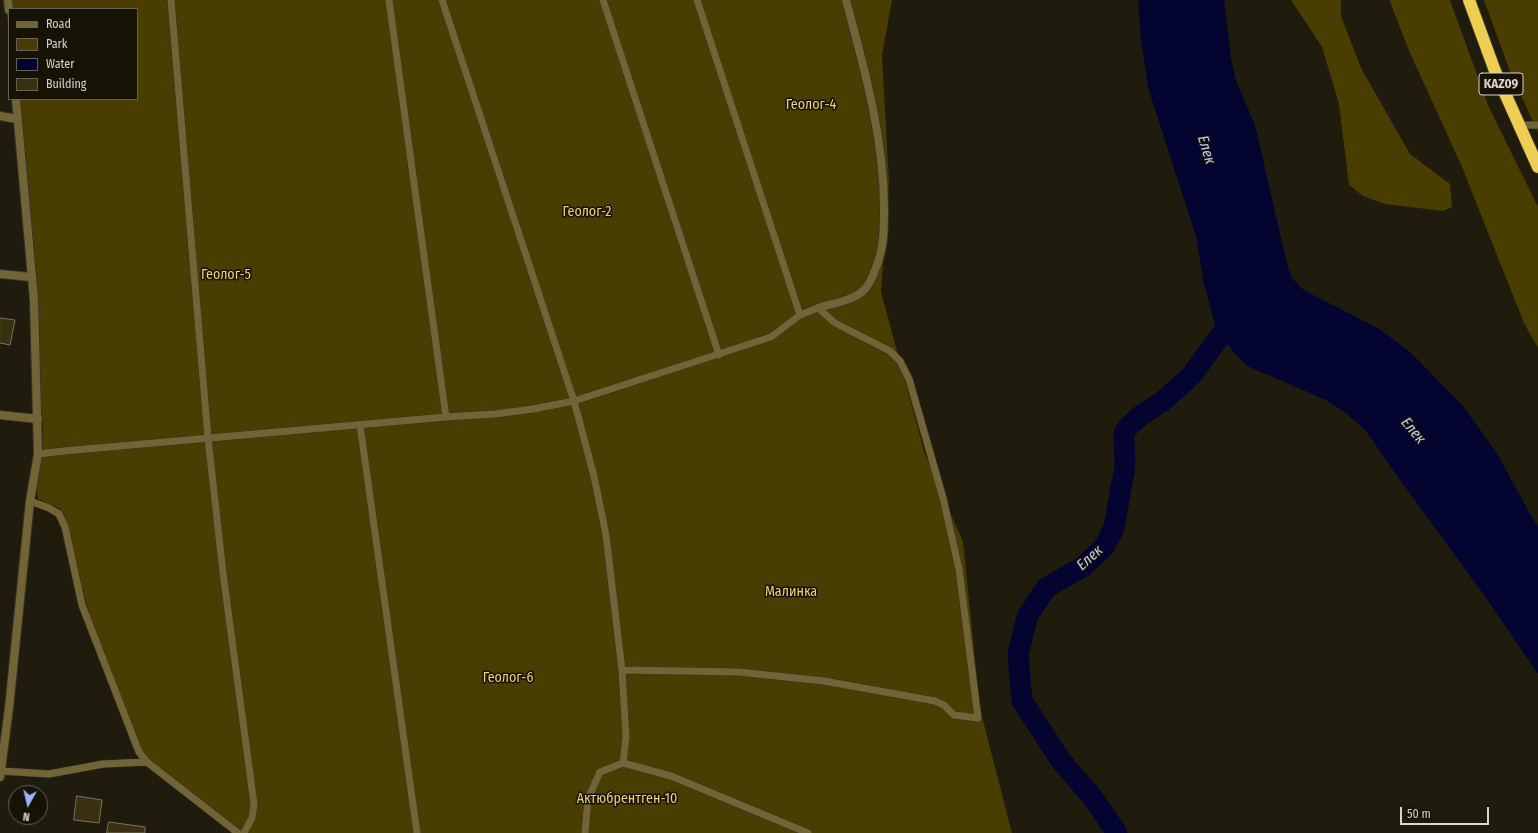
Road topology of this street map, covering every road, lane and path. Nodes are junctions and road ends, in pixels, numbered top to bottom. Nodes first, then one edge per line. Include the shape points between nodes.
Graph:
1 (171, 0) edge
2 (389, 0) edge
3 (442, 0) edge
4 (603, 0) edge
5 (697, 0) edge
6 (846, 0) edge
7 (1469, 0) edge
8 (16, 100) edge
9 (0, 116) edge
10 (17, 118) junction
11 (1519, 125) junction
12 (1538, 125) edge
13 (1538, 166) edge
14 (0, 274) edge
15 (31, 277) junction
16 (818, 308) junction
17 (800, 315) junction
18 (719, 354) junction
19 (574, 401) junction
20 (0, 415) edge
21 (446, 417) junction
22 (38, 419) junction
23 (360, 425) junction
24 (208, 438) junction
25 (38, 454) junction
26 (30, 501) junction
27 (622, 670) junction
28 (0, 708) edge
29 (9, 708) junction
30 (147, 762) junction
31 (623, 764) junction
32 (0, 774) edge
33 (238, 833) edge
34 (244, 833) edge
35 (417, 833) edge
36 (586, 833) edge
37 (808, 833) edge

1 - 24 lane
2 - 21 lane
3 - 19 lane
4 - 18 lane
5 - 17 lane
6 - 16 street via 878,131 884,174 884,226 881,254 873,276 865,288 853,298
7 - 11 highway, KAZ09 via 1495,71
8 - 10 street
9 - 10 street
10 - 15 street
11 - 12 lane
11 - 13 highway, KAZ09
14 - 15 street
15 - 22 street
16 - 17 lane
16 - 27 lane via 835,324 890,351 900,361 909,379 943,498 959,569 978,718 954,715 944,705 935,701 824,681 738,672
17 - 18 lane via 771,337
18 - 19 lane
19 - 21 lane via 494,414
19 - 27 lane via 594,476 606,535
20 - 22 street
21 - 23 lane
22 - 25 street
23 - 24 lane
23 - 35 lane
24 - 25 lane
24 - 34 lane via 254,804 252,818
25 - 26 street
26 - 29 street
26 - 30 lane via 59,514 82,605 139,752
27 - 31 lane via 626,737
28 - 29 street
29 - 32 street
30 - 32 lane via 104,764 49,774
30 - 33 lane
31 - 36 lane via 600,772 588,799
31 - 37 lane via 671,776

